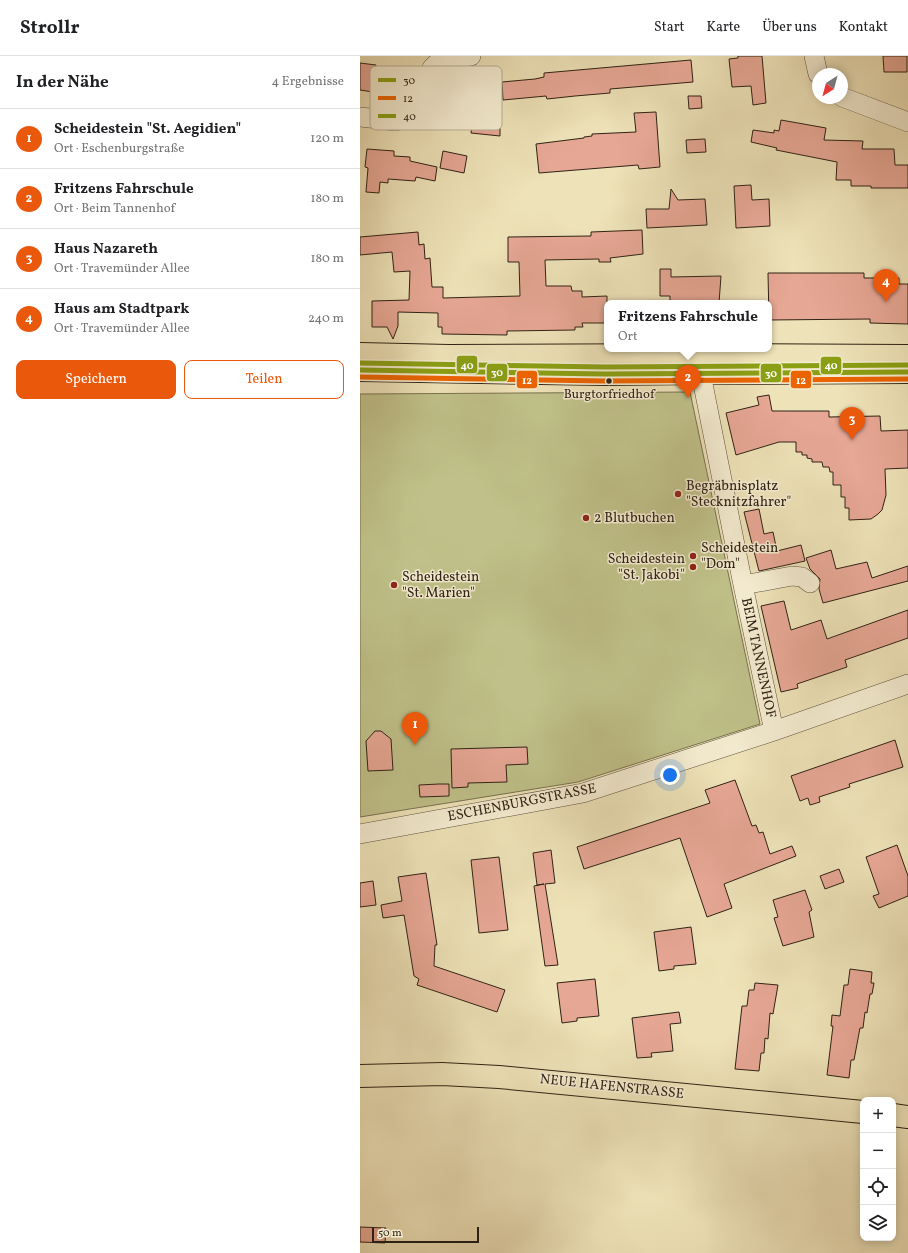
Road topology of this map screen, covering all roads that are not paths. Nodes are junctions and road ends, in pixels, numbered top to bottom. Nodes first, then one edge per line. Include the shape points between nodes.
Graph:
1 (471, 56) edge
2 (814, 56) edge
3 (434, 66) edge
4 (817, 68) edge
5 (848, 99) edge
6 (360, 117) edge
7 (370, 118) edge
8 (908, 122) edge
9 (360, 354) edge
10 (908, 356) edge
11 (699, 364) junction
12 (360, 370) edge
13 (908, 372) edge
14 (810, 583) dead end
15 (742, 585) junction
16 (908, 684) edge
17 (774, 731) junction
18 (360, 834) edge
19 (360, 1076) edge
20 (860, 1112) edge
21 (896, 1115) edge
22 (908, 1117) edge

1 - 3 street via 445,59
2 - 4 street
5 - 8 street
6 - 7 street
9 - 11 main road
10 - 11 main road
11 - 12 main road via 605,374
11 - 13 main road
11 - 15 street, BEIM TANNENHOF
14 - 15 street, BEIM TANNENHOF via 802,577 792,576
15 - 17 street, BEIM TANNENHOF
16 - 17 street, ESCHENBURGSTRASSE
17 - 18 street, ESCHENBURGSTRASSE via 583,793
19 - 20 main road, NEUE HAFENSTRASSE via 442,1074 499,1077
21 - 22 main road

